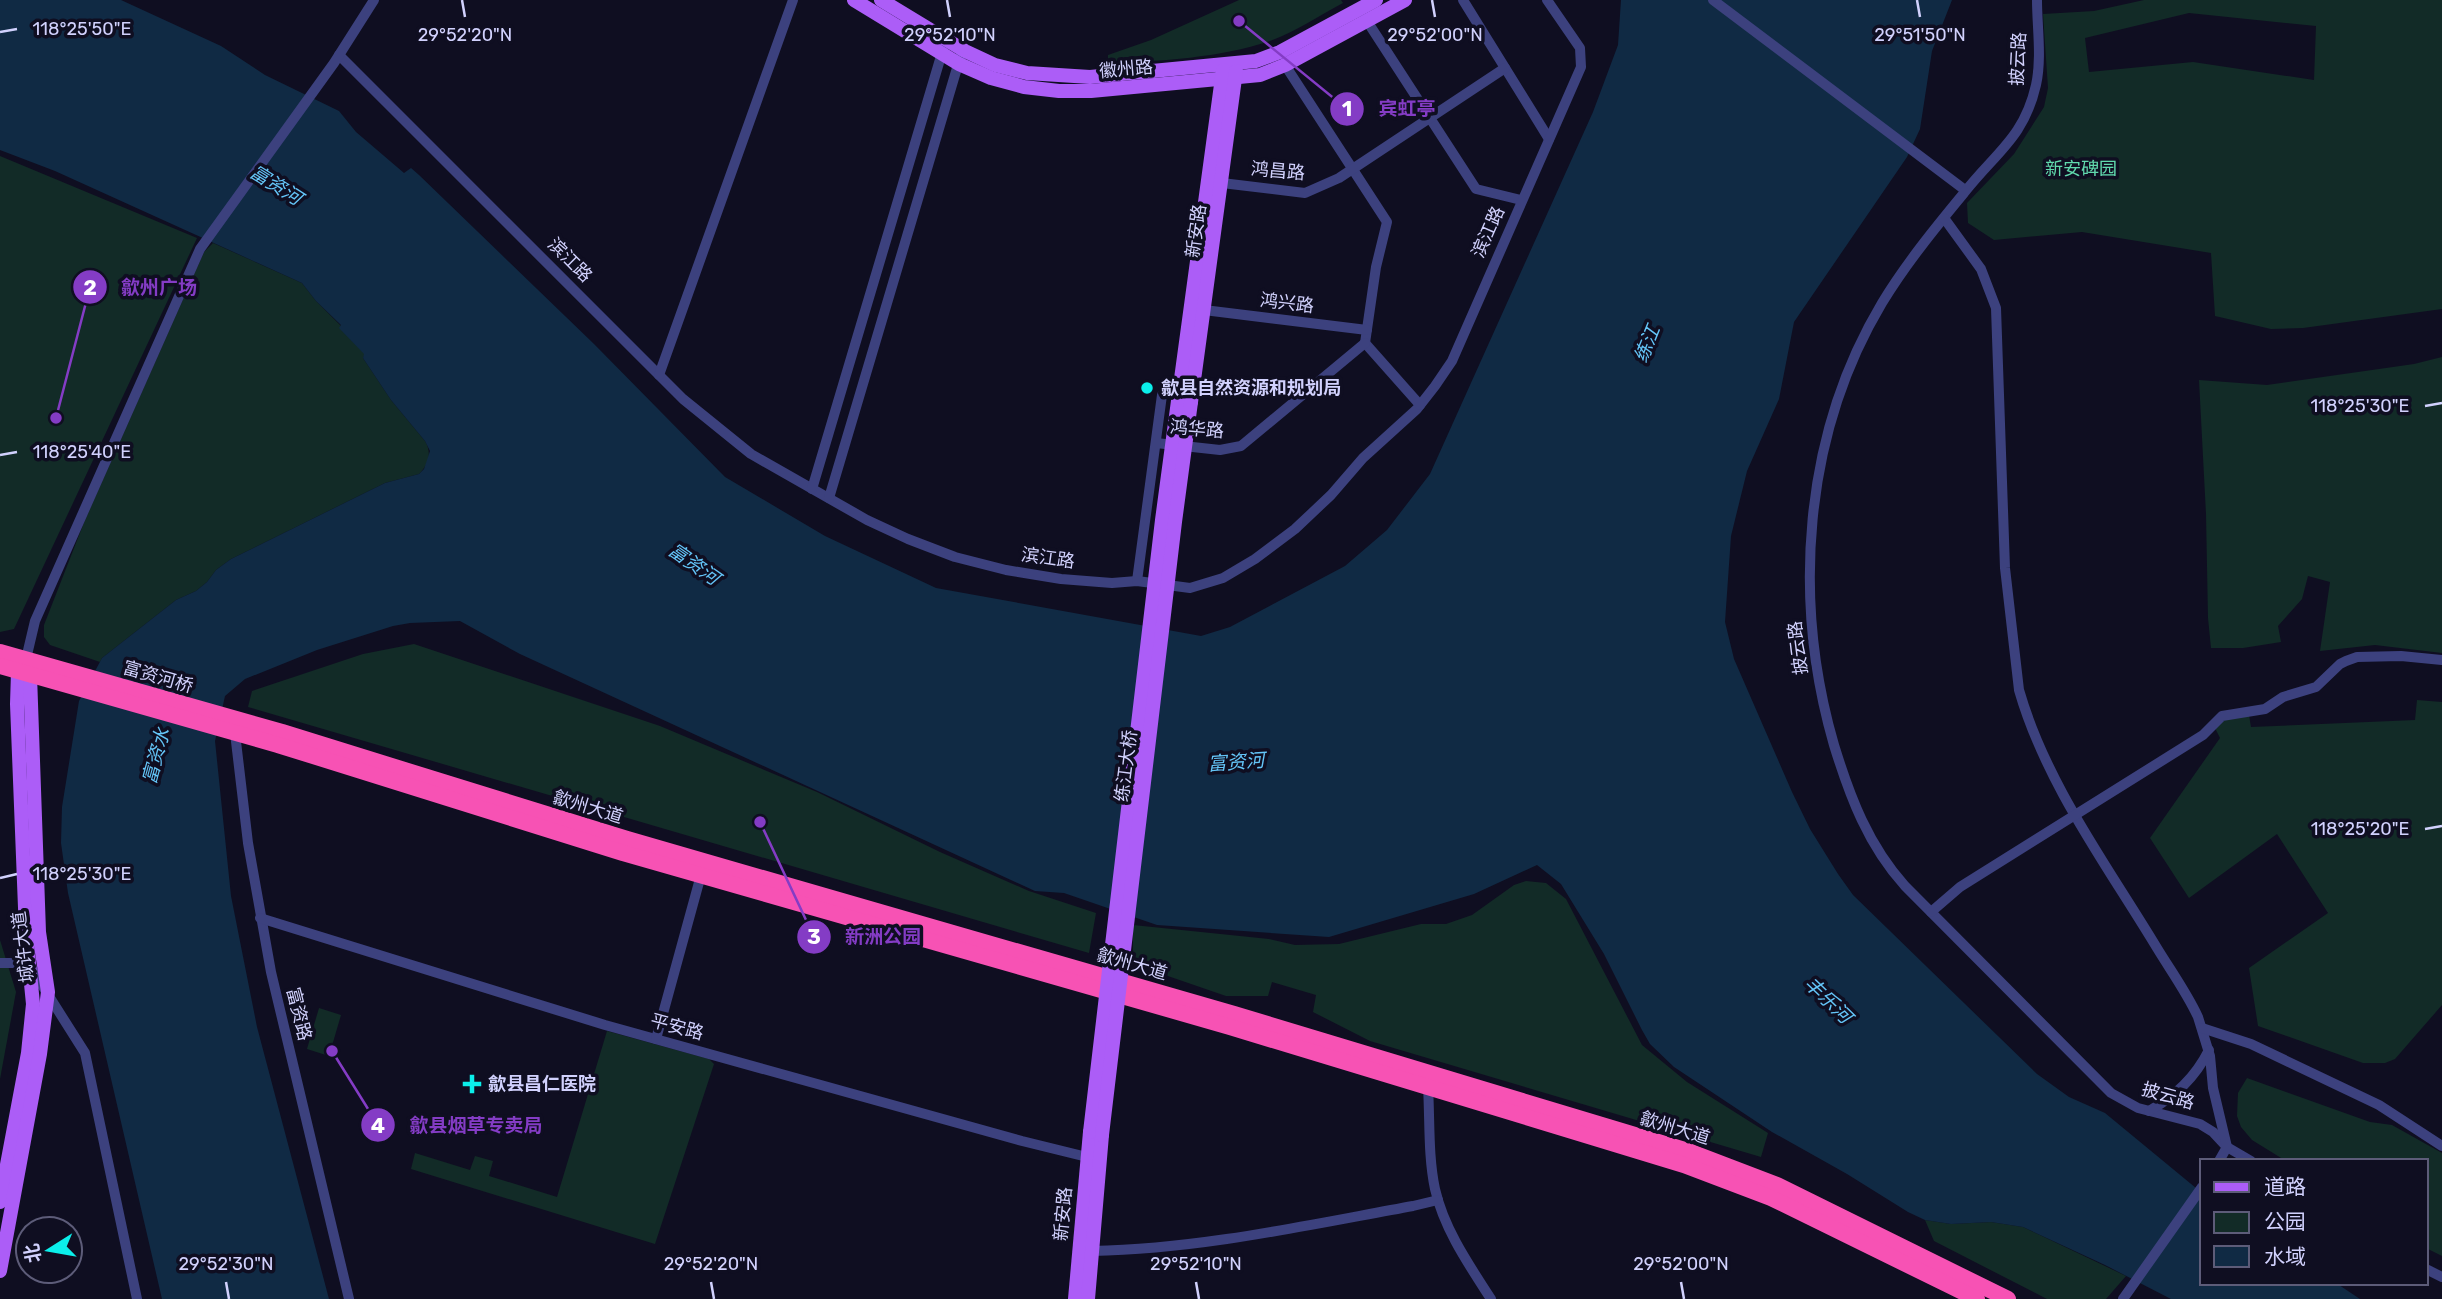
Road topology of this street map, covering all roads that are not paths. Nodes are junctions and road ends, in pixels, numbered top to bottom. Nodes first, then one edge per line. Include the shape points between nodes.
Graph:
1 (374, 0) edge
2 (793, 0) edge
3 (854, 0) edge
4 (881, 0) edge
5 (1405, 0) edge
6 (1463, 0) edge
7 (1547, 0) edge
8 (1713, 0) edge
9 (2037, 0) edge
10 (1366, 7) edge
11 (944, 47) junction
12 (960, 57) junction
13 (337, 59) junction
14 (1285, 65) junction
15 (1506, 68) junction
16 (1229, 72) junction
17 (1430, 118) junction
18 (1549, 139) junction
19 (1353, 169) junction
20 (1222, 183) junction
21 (1965, 190) junction
22 (1521, 200) junction
23 (1944, 218) junction
24 (1204, 310) junction
25 (1367, 330) junction
26 (1365, 342) junction
27 (659, 375) junction
28 (1181, 384) junction
29 (1185, 402) junction
30 (1420, 405) junction
31 (1156, 443) junction
32 (812, 489) junction
33 (829, 498) junction
34 (1137, 581) junction
35 (0, 652) edge
36 (2442, 660) edge
37 (0, 666) edge
38 (25, 669) junction
39 (228, 726) junction
40 (2076, 814) junction
41 (701, 875) junction
42 (1931, 912) junction
43 (260, 918) junction
44 (0, 963) edge
45 (28, 963) junction
46 (48, 992) junction
47 (2203, 1028) junction
48 (656, 1039) junction
49 (2208, 1051) junction
50 (1428, 1087) junction
51 (2149, 1111) junction
52 (1096, 1133) junction
53 (2442, 1146) edge
54 (2227, 1147) junction
55 (1087, 1157) junction
56 (2220, 1159) edge
57 (2247, 1159) edge
58 (2200, 1190) edge
59 (1438, 1200) junction
60 (0, 1202) edge
61 (1092, 1251) junction
62 (0, 1271) edge
63 (137, 1299) edge
64 (349, 1299) edge
65 (1074, 1299) edge
66 (1088, 1299) edge
67 (1490, 1299) edge
68 (1977, 1299) edge
69 (2008, 1299) edge
70 (2124, 1299) edge

1 - 13 street
2 - 27 street
3 - 11 main road, 徽州路
4 - 11 main road, 徽州路
5 - 10 main road, 徽州路
6 - 15 street
7 - 18 street, 滨江路 via 1580,48 1581,60
8 - 21 street
9 - 21 street, 披云路 via 2039,67 2030,108 2009,145
10 - 14 main road, 徽州路
10 - 16 main road, 徽州路
10 - 17 street
11 - 12 main road, 徽州路
11 - 32 street
12 - 16 main road, 徽州路 via 1007,83 1059,91 1099,91
12 - 33 street
13 - 27 street, 滨江路
13 - 38 street via 200,249 35,621
14 - 16 main road, 徽州路 via 1260,75
14 - 19 street
15 - 17 street, 鸿昌路
15 - 18 street
16 - 20 main road, 新安路
16 - 28 main road, 新安路
17 - 19 street, 鸿昌路
17 - 22 street via 1476,189
18 - 22 street, 滨江路
19 - 20 street, 鸿昌路 via 1305,193
19 - 25 street via 1387,222
20 - 24 main road, 新安路
21 - 23 street, 披云路
22 - 30 street, 滨江路 via 1452,361
23 - 40 street via 1981,269 1996,308 2005,568 2020,690 2036,741
23 - 42 street, 披云路 via 1882,302 1851,367 1815,489 1810,561 1815,656 1846,783 1882,858
24 - 25 street, 鸿兴路
24 - 29 main road, 新安路
25 - 26 street
26 - 30 street
26 - 31 street, 鸿华路 via 1241,446 1220,450
27 - 32 street, 滨江路 via 727,437
28 - 29 main road, 新安路
28 - 31 street via 1162,395
29 - 52 main road, 练江大桥, bridge via 1173,536
30 - 34 street, 滨江路 via 1313,513 1223,578 1190,588
31 - 34 street
32 - 33 street, 滨江路
33 - 34 street, 滨江路 via 908,539 981,564 1061,579
35 - 38 highway
36 - 40 street via 2401,656 2346,661 2316,687 2283,697 2265,709 2222,716 2203,735
37 - 38 highway
38 - 39 highway, 富资河桥
38 - 45 main road, 城许大道 via 17,704
38 - 46 main road, 城许大道 via 39,932
39 - 41 highway, 歙州大道
39 - 43 street, 富资路
39 - 69 highway, 歙州大道 via 1234,1014 1698,1154 1777,1185
40 - 42 street via 1960,887
40 - 47 street
41 - 48 street
41 - 50 highway, 歙州大道
42 - 51 street, 披云路 via 2103,1086 2121,1100
43 - 48 street, 平安路
43 - 64 street, 富资路
44 - 45 street
45 - 46 street
45 - 60 main road, 城许大道 via 33,1004 28,1052
46 - 62 main road, 城许大道
46 - 63 street via 85,1053
47 - 49 street
47 - 53 street via 2251,1044 2379,1105
48 - 55 street, 平安路
49 - 51 street via 2190,1079
49 - 54 street
50 - 59 street
50 - 68 highway, 歙州大道 via 1733,1182
51 - 54 street, 披云路 via 2200,1124
52 - 55 main road, 新安路
52 - 61 main road, 新安路
54 - 56 street
54 - 57 street, 披云路
55 - 65 main road, 新安路
58 - 70 street
59 - 61 street via 1237,1237
59 - 67 street via 1446,1223
61 - 66 main road, 新安路

